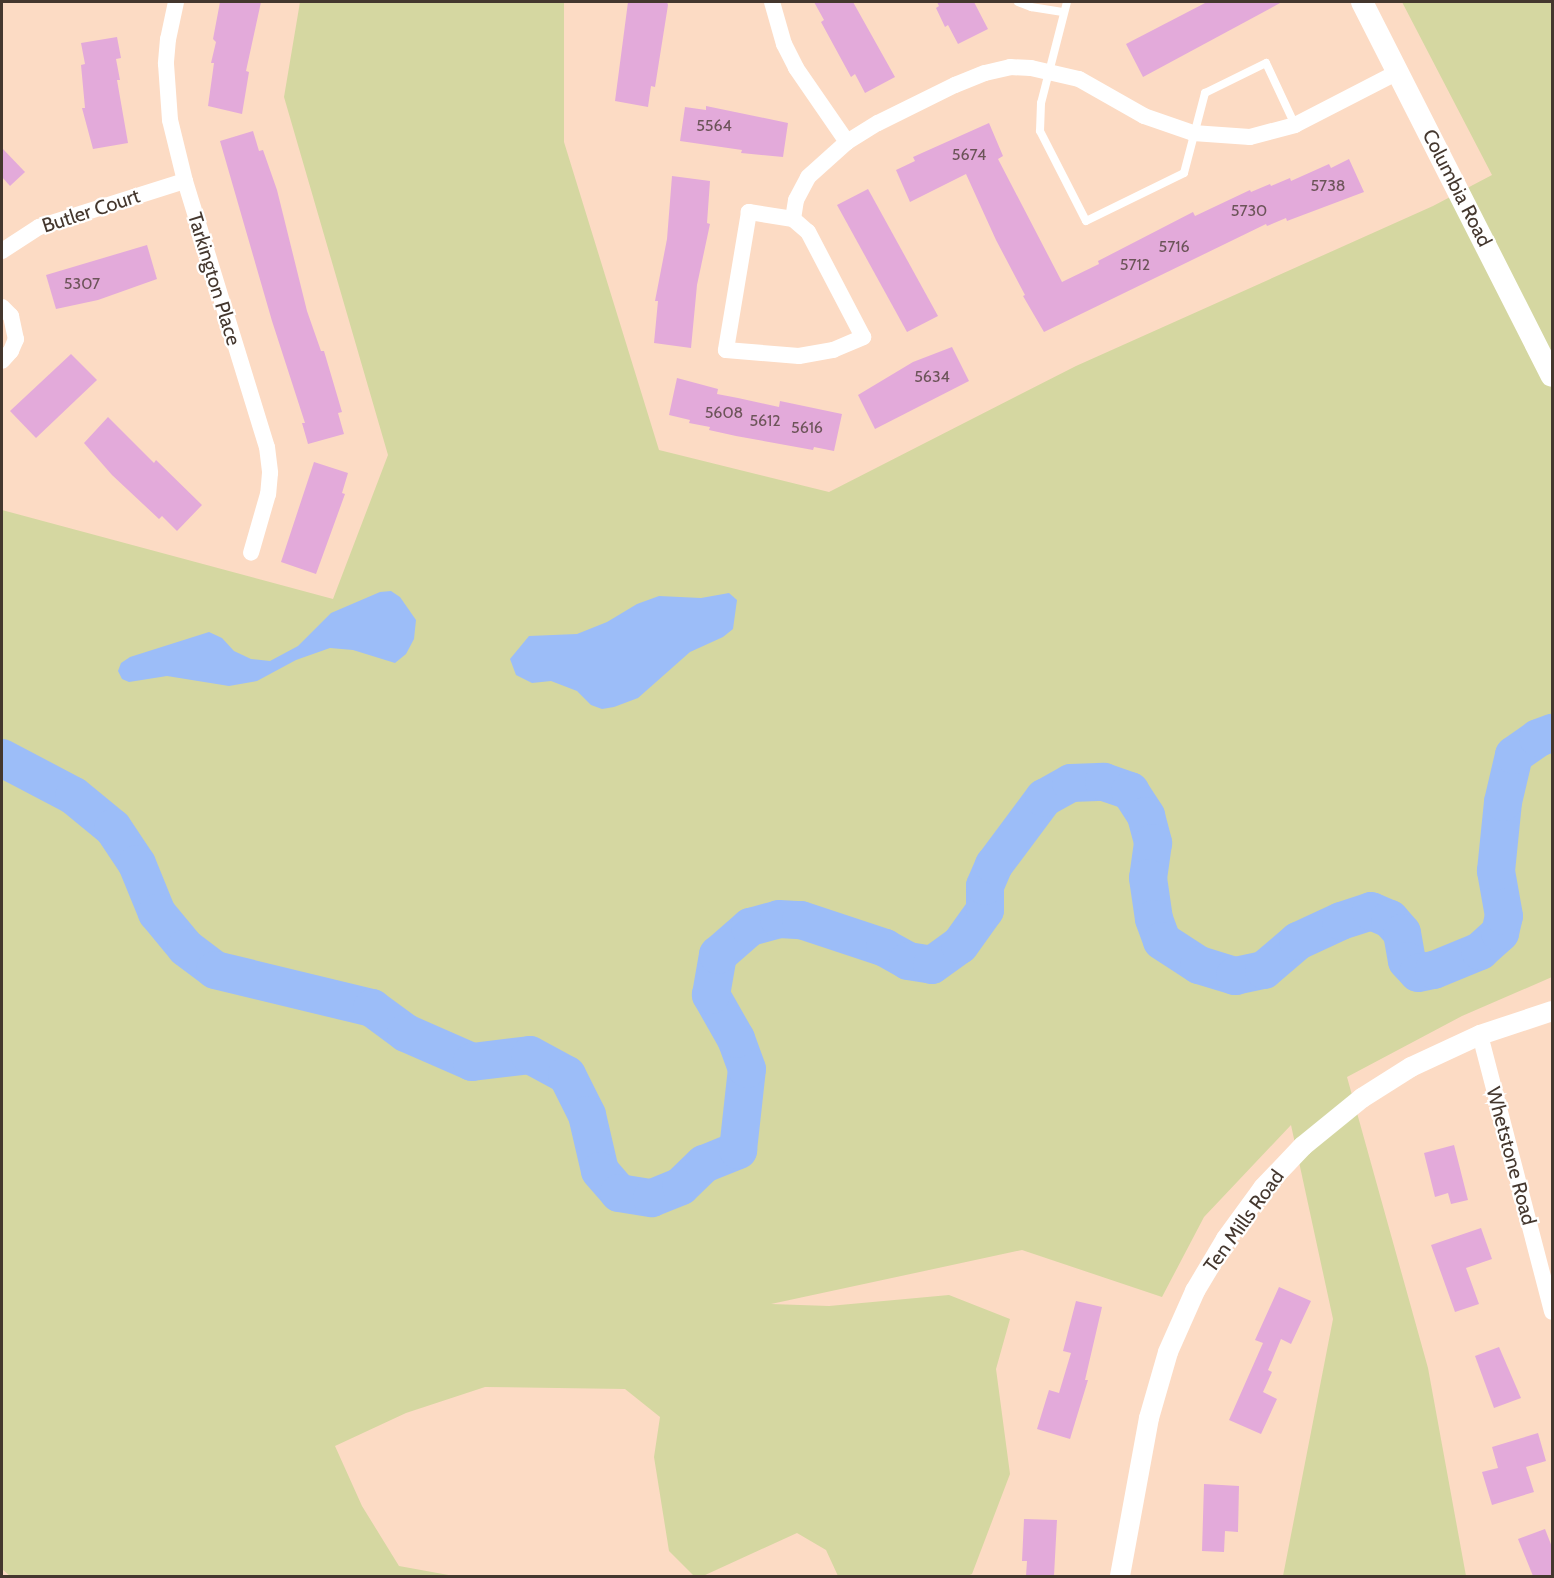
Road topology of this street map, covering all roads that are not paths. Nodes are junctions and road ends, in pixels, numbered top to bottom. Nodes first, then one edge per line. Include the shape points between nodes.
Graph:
1 (176, 2) edge
2 (772, 2) edge
3 (1018, 2) edge
4 (1067, 2) edge
5 (1362, 2) edge
6 (1063, 12) junction
7 (1050, 72) junction
8 (1398, 72) junction
9 (1295, 125) junction
10 (1193, 133) junction
11 (847, 142) junction
12 (185, 182) junction
13 (793, 219) junction
14 (2, 250) edge
15 (2, 307) edge
16 (2, 361) edge
17 (1552, 376) edge
18 (250, 553) dead end
19 (1552, 1011) edge
20 (1480, 1035) junction
21 (1552, 1312) edge
22 (1120, 1576) edge

1 - 12 street, Tarkington Place via 168,39 166,92
2 - 11 street via 796,69
3 - 6 lane
4 - 6 lane
5 - 8 main road, Columbia Road
6 - 7 lane
7 - 10 street via 1079,79 1144,116
7 - 10 lane via 1041,103 1040,131 1086,221 1184,173
7 - 11 street via 1010,67 985,73 878,123
8 - 9 street
8 - 17 main road, Columbia Road
9 - 10 street via 1250,137
9 - 10 lane via 1266,63 1205,93
11 - 13 street via 808,177 796,200
12 - 14 street, Butler Court via 39,227
12 - 18 street, Tarkington Place via 267,447 268,494
13 - 13 street via 808,232 863,337 833,350 799,356 726,350 749,212
15 - 16 street via 11,316 16,339
19 - 20 street, Ten Mills Road
20 - 21 street, Whetstone Road
20 - 22 street, Ten Mills Road via 1411,1067 1362,1098 1303,1146 1263,1188 1226,1239 1195,1291 1168,1352 1149,1418

